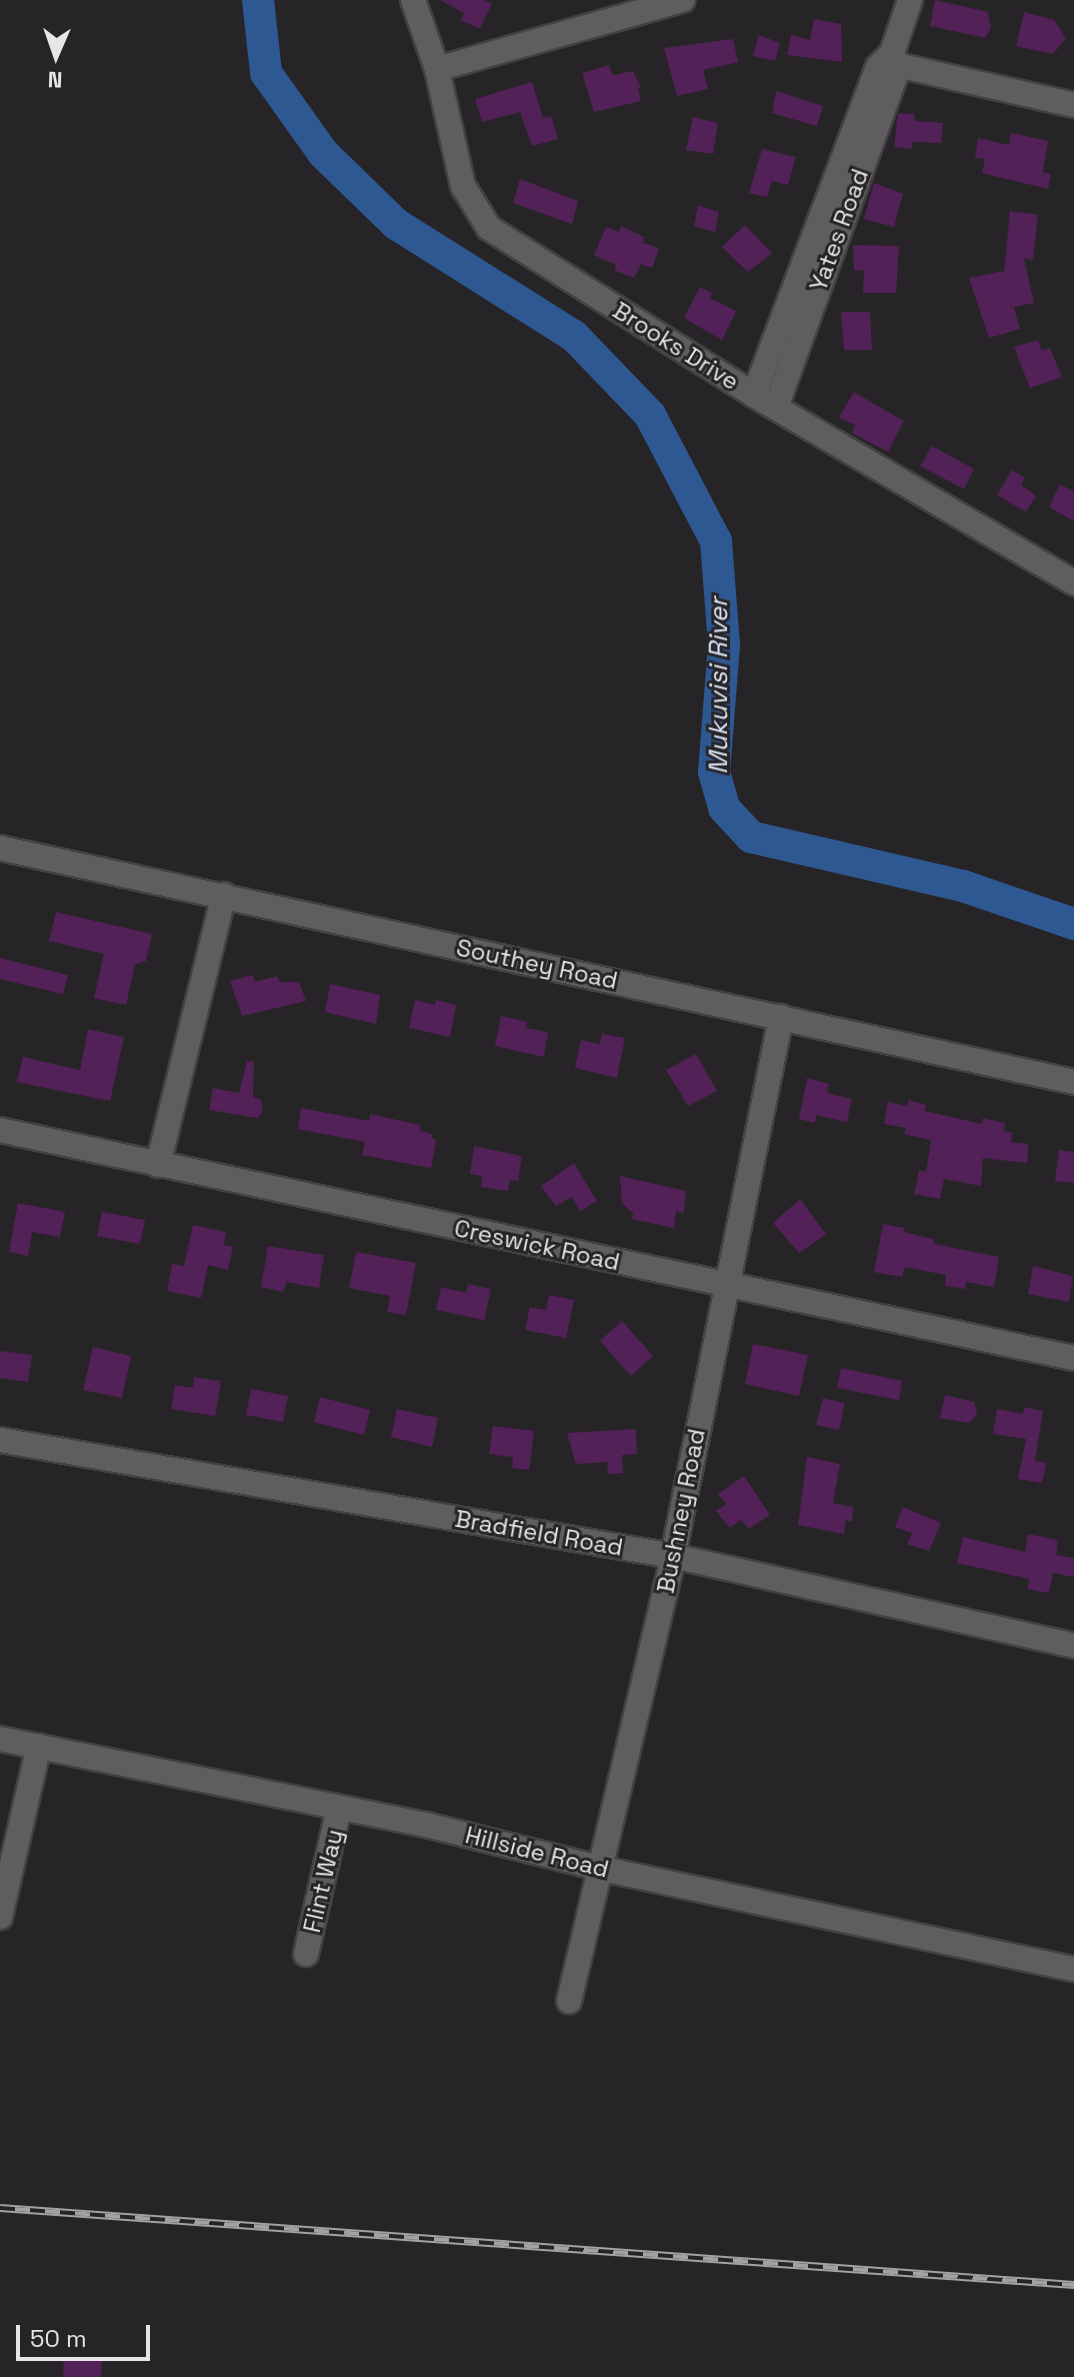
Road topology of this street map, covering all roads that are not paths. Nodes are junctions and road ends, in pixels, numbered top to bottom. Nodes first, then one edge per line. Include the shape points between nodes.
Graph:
1 (413, 0) edge
2 (683, 0) edge
3 (910, 0) edge
4 (894, 59) junction
5 (437, 69) junction
6 (1074, 105) edge
7 (754, 395) junction
8 (776, 407) junction
9 (1074, 583) edge
10 (0, 848) edge
11 (224, 895) junction
12 (781, 1017) junction
13 (1074, 1082) edge
14 (0, 1130) edge
15 (158, 1165) junction
16 (725, 1285) junction
17 (1074, 1358) edge
18 (0, 1440) edge
19 (673, 1556) junction
20 (1074, 1646) edge
21 (0, 1739) edge
22 (39, 1746) junction
23 (339, 1808) junction
24 (603, 1869) junction
25 (0, 1917) edge
26 (306, 1954) dead end
27 (1074, 1969) edge
28 (569, 2001) dead end

1 - 5 street, Brooks Drive
2 - 5 street
3 - 4 street, Yates Road
4 - 6 street
4 - 7 street, Yates Road via 878,67
4 - 8 street, Yates Road
5 - 7 street, Brooks Drive via 463,186 489,228
7 - 8 street, Brooks Drive
8 - 9 street, Brooks Drive
10 - 11 street, Southey Road
11 - 12 street, Southey Road
11 - 15 street
12 - 13 street, Southey Road
12 - 16 street, Bushney Road
14 - 15 street, Creswick Road
15 - 16 street, Creswick Road
16 - 17 street, Creswick Road
16 - 19 street, Bushney Road
18 - 19 street, Bradfield Road
19 - 20 street, Bradfield Road
19 - 24 street, Bushney Road
21 - 22 street, Hillside Road
22 - 23 street, Hillside Road
22 - 25 street
23 - 24 street, Hillside Road
23 - 26 street, Flint Way
24 - 27 street, Hillside Road
24 - 28 street, Bushney Road

